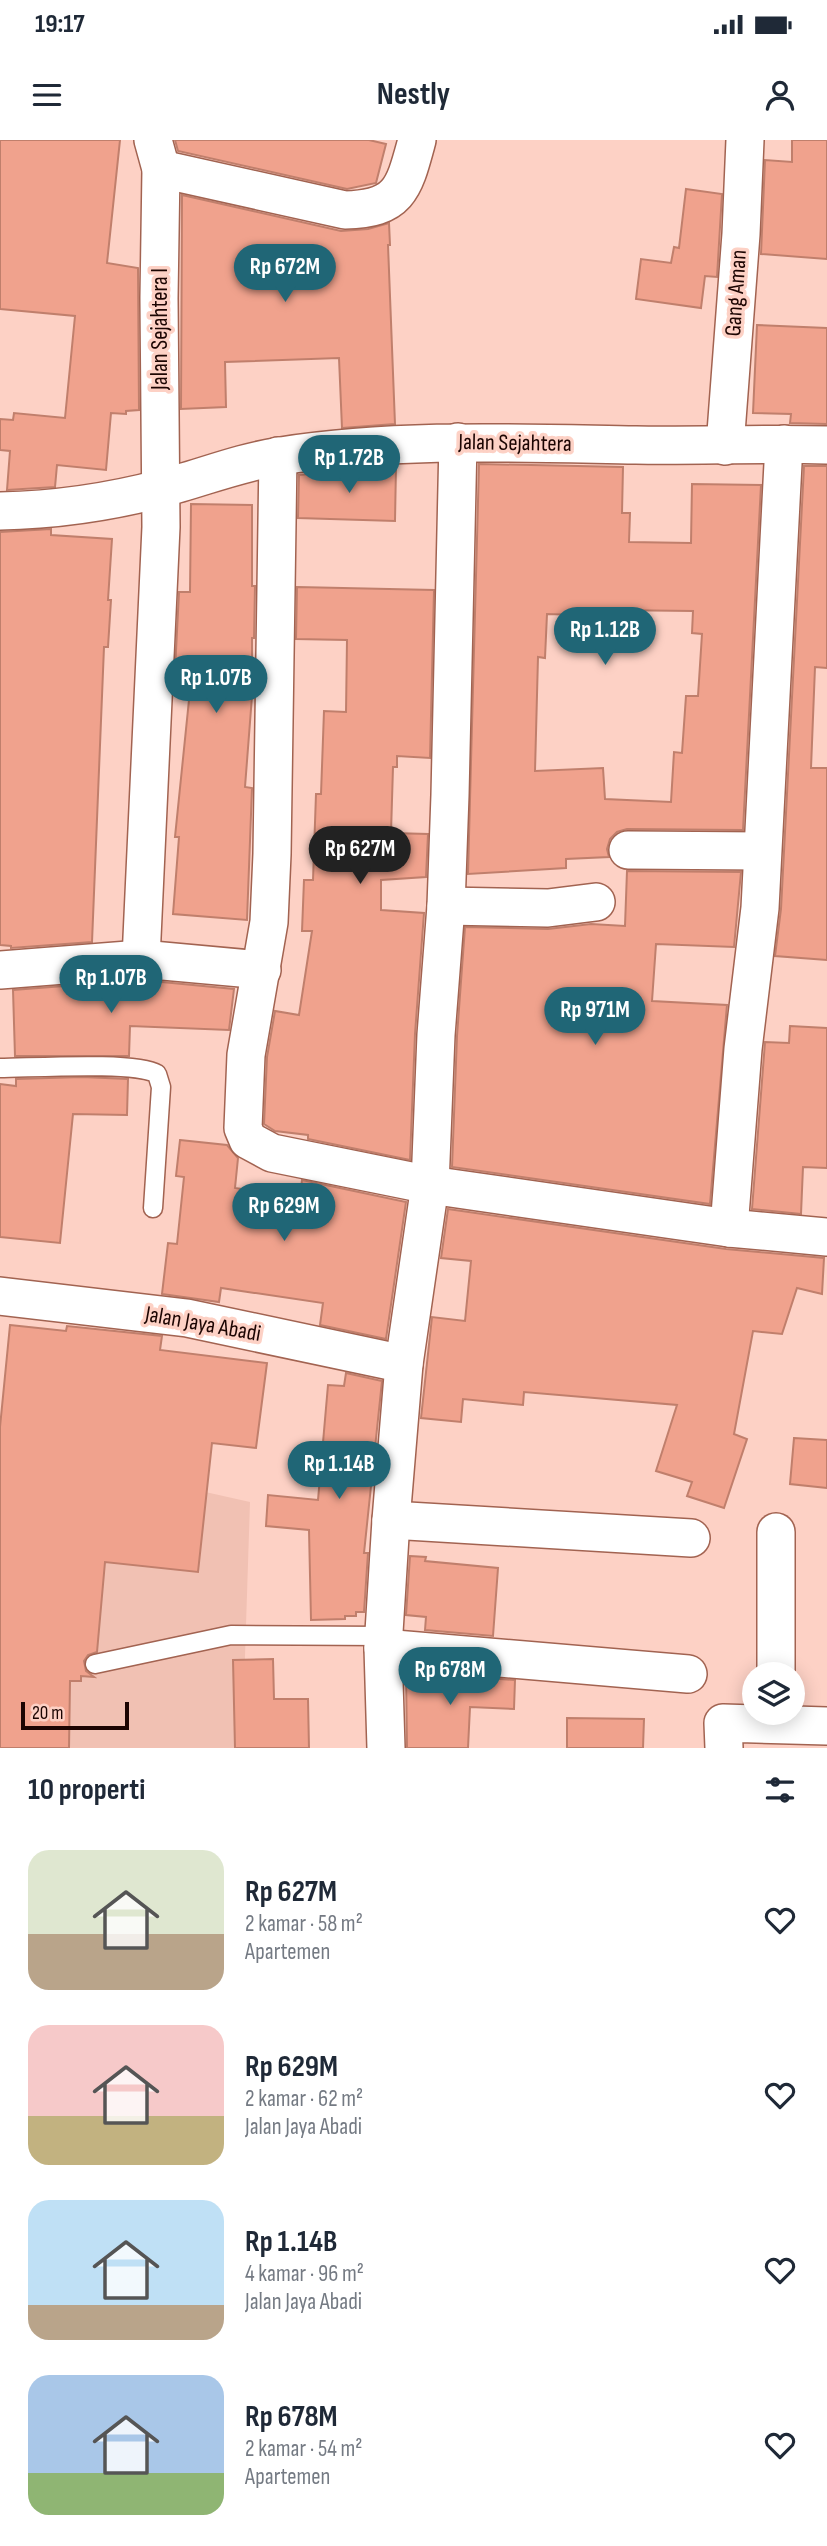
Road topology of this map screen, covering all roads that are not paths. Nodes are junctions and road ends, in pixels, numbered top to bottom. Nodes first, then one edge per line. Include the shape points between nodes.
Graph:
1 (416, 140) edge
2 (745, 140) edge
3 (157, 154) edge
4 (458, 442) junction
5 (784, 444) junction
6 (827, 445) edge
7 (724, 446) junction
8 (278, 456) junction
9 (159, 489) junction
10 (0, 511) edge
11 (628, 850) dead end
12 (762, 851) junction
13 (596, 902) dead end
14 (446, 906) junction
15 (141, 959) junction
16 (0, 970) edge
17 (262, 970) junction
18 (0, 1068) edge
19 (430, 1185) junction
20 (153, 1208) dead end
21 (729, 1228) junction
22 (827, 1237) edge
23 (0, 1296) edge
24 (404, 1364) junction
25 (391, 1520) junction
26 (776, 1532) dead end
27 (691, 1538) dead end
28 (383, 1642) junction
29 (776, 1662) edge
30 (95, 1664) dead end
31 (688, 1674) dead end
32 (742, 1722) edge
33 (805, 1723) edge
34 (827, 1726) edge
35 (386, 1748) edge
36 (724, 1748) edge

1 - 3 street via 395,197 371,209 345,210
2 - 7 street, Gang Aman
3 - 9 street, Jalan Sejahtera I
4 - 7 street, Jalan Sejahtera
4 - 8 street, Jalan Sejahtera
4 - 14 street
5 - 6 street, Jalan Sejahtera
5 - 7 street, Jalan Sejahtera
5 - 12 street
8 - 9 street, Jalan Sejahtera
8 - 17 street via 272,854
9 - 10 street, Jalan Sejahtera via 54,509
9 - 15 street, Jalan Sejahtera I
11 - 12 street
12 - 21 street
13 - 14 street via 548,908
14 - 19 street
15 - 16 street
15 - 17 street
17 - 19 street via 246,1055 243,1128 248,1140 272,1153
18 - 20 lane via 128,1068 157,1074
19 - 21 street
19 - 24 street
21 - 22 street
23 - 24 street, Jalan Jaya Abadi via 187,1318
24 - 25 street
25 - 27 street
25 - 28 street
26 - 29 street
28 - 30 lane via 230,1635
28 - 31 street
28 - 35 street
32 - 36 street via 723,1723
33 - 34 street

